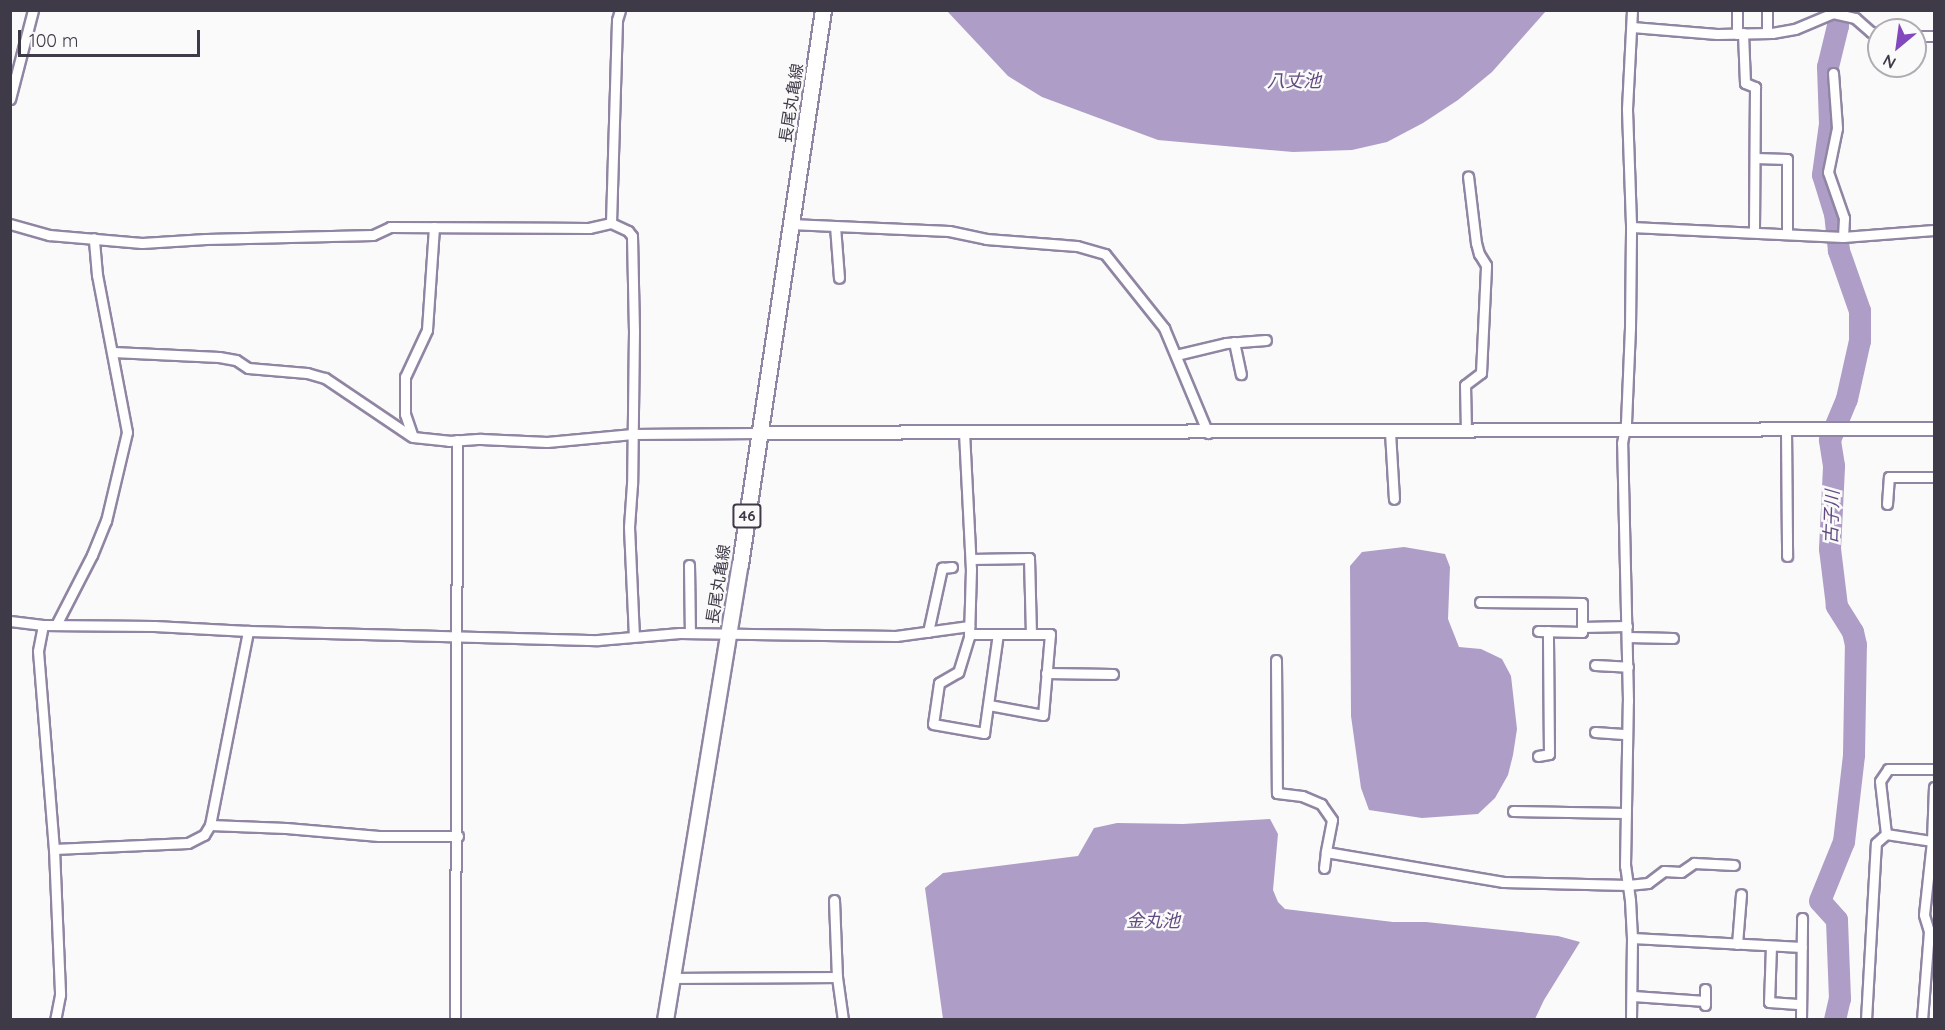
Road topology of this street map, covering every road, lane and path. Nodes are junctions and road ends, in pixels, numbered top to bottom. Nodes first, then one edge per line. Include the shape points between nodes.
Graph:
1 (33, 10) edge
2 (620, 10) edge
3 (823, 10) edge
4 (1632, 10) edge
5 (1737, 10) edge
6 (1767, 10) edge
7 (1632, 27) junction
8 (1867, 28) edge
9 (1767, 33) junction
10 (1740, 34) junction
11 (1833, 73) dead end
12 (10, 99) edge
13 (1755, 158) junction
14 (1468, 176) dead end
15 (611, 223) junction
16 (10, 224) edge
17 (790, 224) junction
18 (835, 226) junction
19 (434, 227) junction
20 (1631, 227) junction
21 (1935, 230) edge
22 (1754, 231) junction
23 (1787, 233) junction
24 (1843, 237) junction
25 (94, 238) junction
26 (839, 278) dead end
27 (1266, 340) dead end
28 (1234, 342) junction
29 (113, 352) junction
30 (1176, 355) junction
31 (1241, 374) dead end
32 (1786, 429) junction
33 (1935, 429) edge
34 (1624, 431) junction
35 (964, 432) junction
36 (1390, 432) junction
37 (1466, 432) junction
38 (759, 433) junction
39 (1208, 433) junction
40 (633, 434) junction
41 (413, 437) junction
42 (457, 440) junction
43 (1935, 477) edge
44 (1394, 499) dead end
45 (1887, 504) dead end
46 (1787, 556) dead end
47 (970, 559) junction
48 (689, 566) dead end
49 (952, 567) dead end
50 (1480, 602) dead end
51 (10, 621) edge
52 (43, 625) junction
53 (56, 625) junction
54 (1627, 626) junction
55 (1582, 627) junction
56 (969, 630) junction
57 (248, 631) junction
58 (928, 632) junction
59 (690, 633) junction
60 (728, 633) junction
61 (999, 634) junction
62 (1030, 634) junction
63 (457, 636) junction
64 (634, 636) junction
65 (1628, 637) junction
66 (1672, 638) dead end
67 (1276, 660) dead end
68 (1595, 665) dead end
69 (1628, 667) junction
70 (1046, 673) junction
71 (1113, 674) dead end
72 (989, 705) junction
73 (1595, 732) dead end
74 (1627, 734) junction
75 (1539, 756) dead end
76 (1935, 769) edge
77 (1935, 787) edge
78 (1513, 811) dead end
79 (1625, 813) junction
80 (210, 825) junction
81 (1886, 834) junction
82 (458, 836) junction
83 (1933, 836) edge
84 (54, 849) junction
85 (1326, 852) junction
86 (1734, 865) dead end
87 (1324, 868) dead end
88 (1628, 885) junction
89 (1741, 894) dead end
90 (834, 900) dead end
91 (1802, 918) dead end
92 (1632, 938) junction
93 (1737, 944) junction
94 (1771, 946) junction
95 (1802, 947) junction
96 (837, 977) junction
97 (671, 978) junction
98 (1706, 989) dead end
99 (1633, 996) junction
100 (1801, 1004) junction
101 (55, 1020) edge
102 (455, 1020) edge
103 (664, 1020) edge
104 (843, 1020) edge
105 (1631, 1020) edge
106 (1801, 1020) edge
107 (1866, 1020) edge
108 (1922, 1020) edge

1 - 12 street
2 - 15 street
3 - 17 main road, 長尾丸亀線 / 46
4 - 7 street
5 - 10 street
6 - 9 street
7 - 10 street
7 - 20 street via 1628,109
8 - 9 street via 1856,18 1837,14 1795,29
9 - 10 street
10 - 13 street via 1744,83 1755,87
11 - 24 street via 1837,128 1828,172 1844,218
13 - 22 street
13 - 23 street via 1787,159
14 - 37 street via 1476,243 1486,265 1481,373 1465,385
15 - 19 street via 564,229
15 - 40 street via 632,236
16 - 25 street via 49,235
17 - 18 street
17 - 38 main road, 長尾丸亀線 / 46
18 - 26 street
18 - 30 street via 949,231 986,239 1095,249 1106,254 1164,328
19 - 25 street via 390,228 373,235 142,243
19 - 41 street via 427,330 405,377 405,414
20 - 22 street
20 - 34 street
21 - 24 street
22 - 23 street
23 - 24 street
25 - 29 street via 97,275
27 - 28 street
28 - 30 street
28 - 31 street
29 - 41 street via 219,357 236,360 248,368 325,378
29 - 53 street via 128,432 106,521
30 - 39 street
32 - 33 street
32 - 34 street
32 - 46 street
34 - 37 street
34 - 54 street
35 - 38 street
35 - 39 street
35 - 47 street
36 - 37 street
36 - 39 street
36 - 44 street
38 - 40 street
38 - 60 main road, 長尾丸亀線 / 46
40 - 42 street via 547,442
40 - 64 street via 629,527
41 - 42 street
42 - 63 street
43 - 45 street via 1889,477
47 - 56 street
47 - 62 street via 1029,558
48 - 59 street
49 - 58 street via 942,568
50 - 55 street via 1582,603
51 - 52 street
52 - 53 street
52 - 84 street via 38,651
53 - 57 street
54 - 55 street
54 - 65 street
55 - 75 street via 1582,632 1543,631 1549,754
56 - 58 street
56 - 61 street
56 - 72 street via 958,672 939,683 933,724 984,733
57 - 63 street
57 - 80 street
58 - 60 street via 896,636
59 - 60 street
59 - 64 street
60 - 97 main road, 長尾丸亀線 / 46
61 - 62 street
61 - 72 street
62 - 70 street via 1050,634
63 - 64 street via 598,640
63 - 82 street
65 - 66 street
65 - 69 street
67 - 85 street via 1277,792 1321,804 1332,820
68 - 69 street
69 - 74 street
70 - 71 street
70 - 72 street via 1043,715
73 - 74 street
74 - 79 street
76 - 81 street via 1888,769 1880,781
77 - 83 street
78 - 79 street
79 - 88 street
80 - 82 street via 379,836
80 - 84 street via 204,835 188,843
81 - 83 street
81 - 107 street via 1876,843
82 - 102 street
83 - 108 street via 1924,915 1929,932
84 - 101 street via 60,995
85 - 87 street
85 - 88 street via 1503,882
86 - 88 street via 1694,863 1681,872 1664,871 1648,883
88 - 92 street
89 - 93 street
90 - 96 street
91 - 95 street
92 - 93 street
92 - 99 street
93 - 94 street
94 - 95 street
94 - 100 street via 1769,1002
95 - 100 street
96 - 97 street
96 - 104 street
97 - 103 main road, 長尾丸亀線 / 46
98 - 99 street via 1705,1004
99 - 105 street
100 - 106 street

